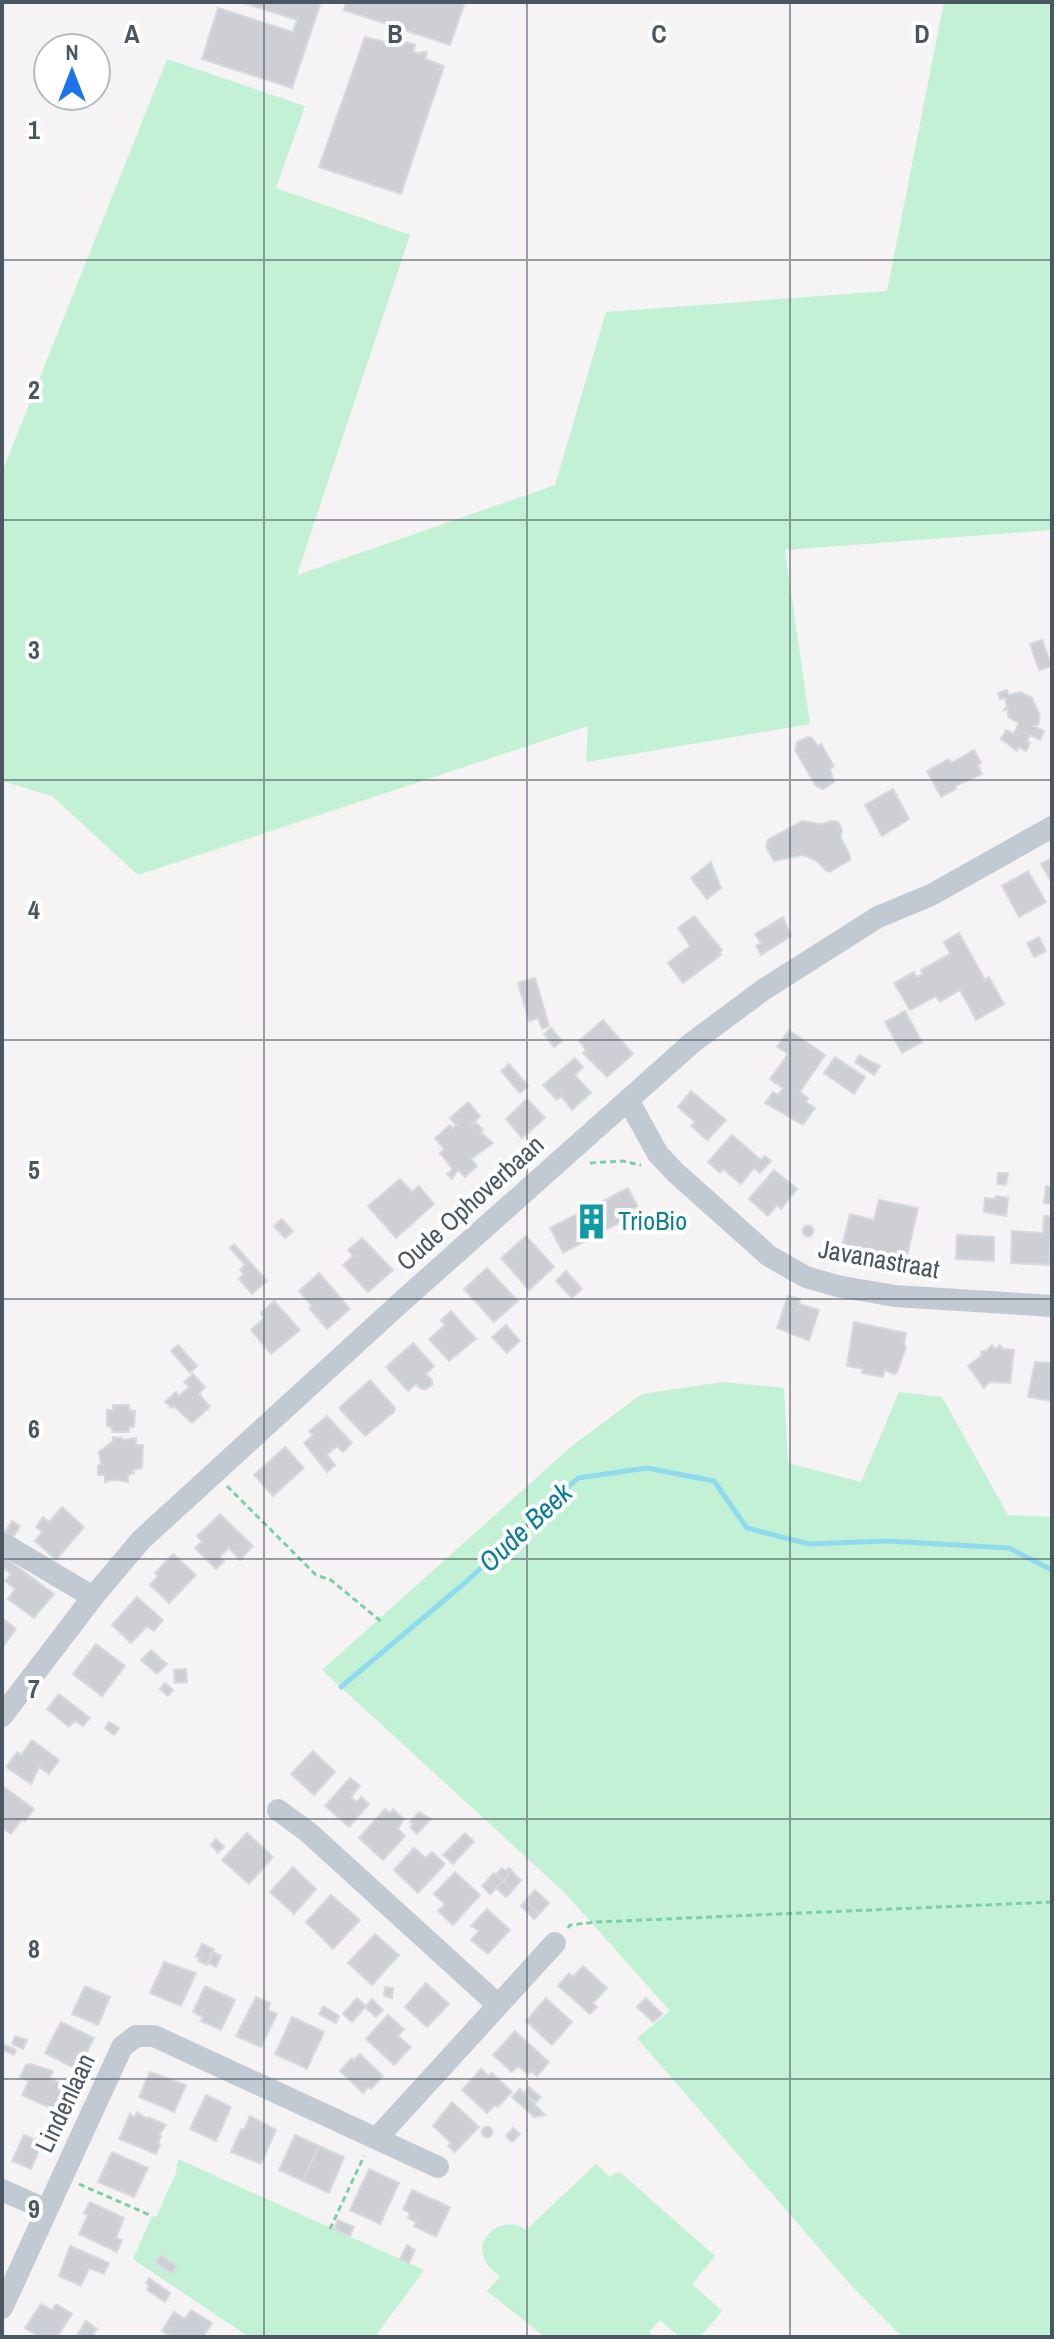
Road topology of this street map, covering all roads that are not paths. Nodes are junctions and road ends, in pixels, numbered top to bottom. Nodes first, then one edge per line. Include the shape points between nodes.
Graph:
1 (1052, 827) edge
2 (628, 1100) junction
3 (1052, 1306) edge
4 (2, 1543) edge
5 (93, 1597) junction
6 (2, 1716) edge
7 (278, 1810) dead end
8 (555, 1943) road end
9 (497, 2004) junction
10 (377, 2138) junction
11 (438, 2167) dead end
12 (2, 2190) edge
13 (47, 2210) junction
14 (2, 2308) edge

1 - 2 street, Oude Ophoverbaan via 931,895 878,917 763,990
2 - 3 street, Javanastraat via 658,1154 676,1173 769,1256 806,1277 895,1296
2 - 5 street, Oude Ophoverbaan via 213,1472 141,1540
4 - 5 street
5 - 6 street, Oude Ophoverbaan
7 - 9 street
8 - 9 street
9 - 10 street
10 - 11 street, Lindenlaan
10 - 13 street, Lindenlaan via 154,2036 136,2036 122,2047
12 - 13 street
13 - 14 street, Lindenlaan

